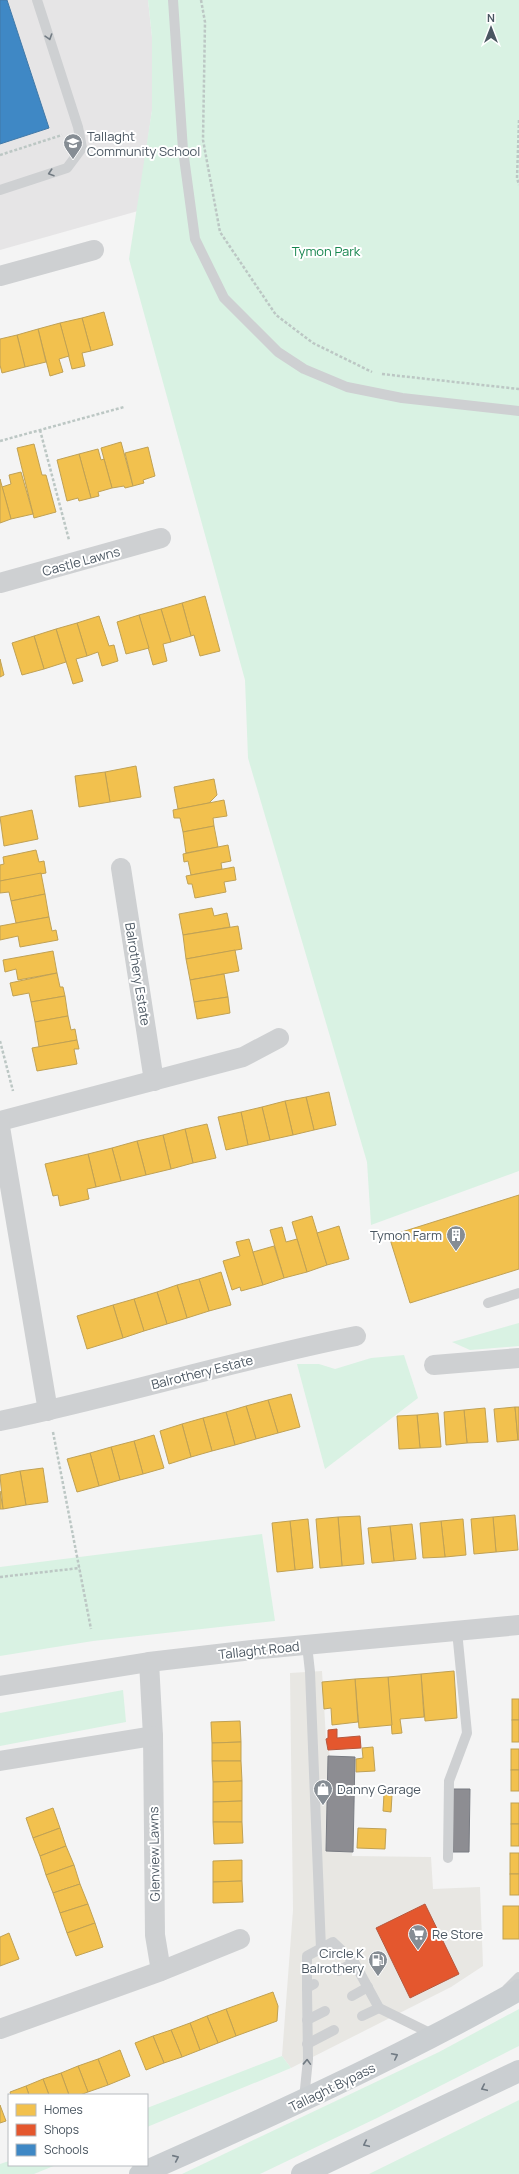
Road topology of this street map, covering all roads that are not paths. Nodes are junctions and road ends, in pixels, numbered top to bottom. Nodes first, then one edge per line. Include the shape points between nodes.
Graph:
1 (37, 0) edge
2 (173, 0) edge
3 (0, 190) edge
4 (94, 250) dead end
5 (0, 276) edge
6 (519, 411) edge
7 (161, 538) dead end
8 (0, 583) edge
9 (122, 868) dead end
10 (279, 1038) dead end
11 (154, 1081) junction
12 (0, 1121) edge
13 (0, 1127) edge
14 (519, 1293) edge
15 (488, 1303) dead end
16 (356, 1336) dead end
17 (519, 1358) edge
18 (434, 1365) dead end
19 (50, 1420) junction
20 (0, 1421) edge
21 (519, 1625) edge
22 (457, 1631) junction
23 (307, 1645) junction
24 (149, 1662) junction
25 (0, 1686) edge
26 (153, 1736) junction
27 (0, 1761) edge
28 (448, 1858) dead end
29 (240, 1939) dead end
30 (321, 1949) junction
31 (354, 1962) junction
32 (160, 1971) junction
33 (339, 1971) dead end
34 (519, 1977) edge
35 (368, 1987) junction
36 (519, 1990) edge
37 (352, 1996) dead end
38 (490, 2006) junction
39 (379, 2008) junction
40 (324, 2011) dead end
41 (362, 2016) dead end
42 (307, 2020) junction
43 (0, 2029) edge
44 (334, 2030) dead end
45 (436, 2036) junction
46 (307, 2044) junction
47 (519, 2071) edge
48 (304, 2101) junction
49 (140, 2174) edge
50 (302, 2174) edge

1 -> 3 lane via 78,127 82,148 67,168
2 - 6 lane via 183,150 195,239 224,298 278,352 304,369 347,386 402,398
4 - 5 street
7 - 8 street, Castle Lawns
9 - 11 street, Balrothery Estate
10 - 11 street via 243,1057
11 - 12 street
13 - 19 street
14 - 15 lane
16 - 19 street, Balrothery Estate via 306,1346
17 - 18 street
19 - 20 street, Balrothery Estate
21 - 22 street, Tallaght Road
22 - 23 street, Tallaght Road
22 - 28 lane via 467,1734 449,1781
23 - 24 street, Tallaght Road
23 - 30 lane
24 - 25 street, Tallaght Road
24 - 26 street, Glenview Lawns
26 - 27 street
26 - 32 street, Glenview Lawns via 155,1935
29 - 32 street
30 - 31 lane via 333,1942
30 - 42 lane via 306,1956 310,1986
31 - 33 lane
31 - 35 lane
32 - 43 street
34 - 38 lane
35 - 37 lane
35 - 39 lane
36 - 38 main road, Tallaght Bypass
38 - 45 main road, Tallaght Bypass
39 - 41 lane
39 - 45 lane
40 - 42 lane
42 - 46 lane
44 - 46 lane
48 -> 45 main road, Tallaght Bypass
48 -> 46 lane
47 -> 50 main road
49 -> 48 main road, Tallaght Bypass

